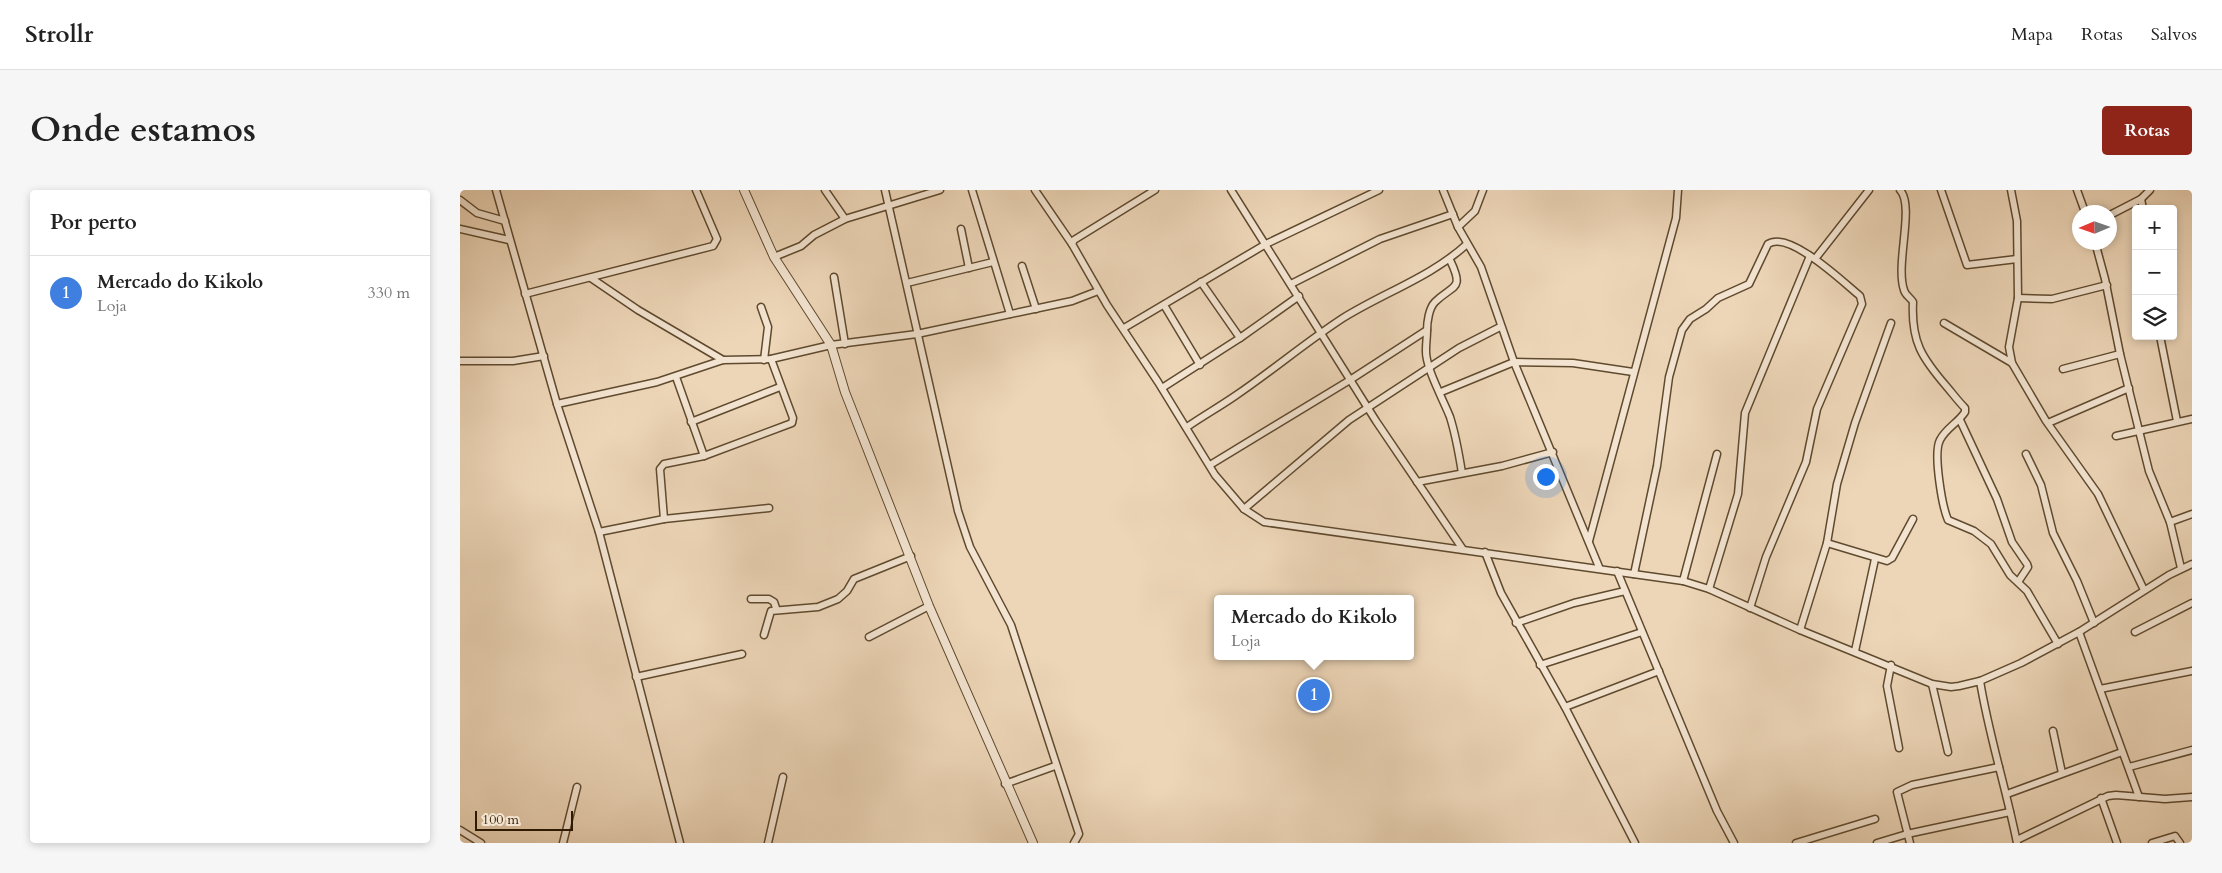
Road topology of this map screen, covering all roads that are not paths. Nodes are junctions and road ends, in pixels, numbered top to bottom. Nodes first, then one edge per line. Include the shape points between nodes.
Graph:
1 (496, 190) edge
2 (696, 190) edge
3 (744, 190) edge
4 (825, 190) edge
5 (885, 190) edge
6 (940, 190) edge
7 (972, 190) edge
8 (1035, 190) edge
9 (1155, 190) edge
10 (1379, 190) edge
11 (1443, 190) edge
12 (1482, 190) edge
13 (1678, 190) edge
14 (1869, 190) edge
15 (1900, 190) edge
16 (1940, 190) edge
17 (2011, 190) edge
18 (2077, 190) edge
19 (2150, 190) edge
20 (1234, 191) edge
21 (2141, 199) junction
22 (460, 200) edge
23 (889, 205) junction
24 (2082, 205) edge
25 (2142, 205) edge
26 (2117, 211) edge
27 (1453, 214) junction
28 (845, 219) junction
29 (505, 221) junction
30 (1458, 226) junction
31 (460, 229) edge
32 (961, 229) dead end
33 (509, 240) junction
34 (1072, 244) junction
35 (1266, 244) junction
36 (1468, 244) junction
37 (2097, 250) edge
38 (774, 256) junction
39 (1812, 258) junction
40 (2017, 259) junction
41 (1450, 260) junction
42 (994, 262) junction
43 (1022, 266) dead end
44 (969, 268) junction
45 (834, 277) dead end
46 (591, 278) junction
47 (1202, 282) junction
48 (906, 283) junction
49 (1291, 284) junction
50 (2107, 285) junction
51 (1098, 291) junction
52 (525, 294) junction
53 (1298, 296) junction
54 (2018, 298) junction
55 (1164, 304) junction
56 (761, 307) dead end
57 (1036, 309) junction
58 (1010, 314) junction
59 (1891, 323) dead end
60 (1944, 323) dead end
61 (1500, 327) junction
62 (1124, 328) junction
63 (1427, 330) junction
64 (1321, 332) junction
65 (917, 334) junction
66 (1240, 338) junction
67 (2161, 340) edge
68 (845, 344) junction
69 (831, 345) junction
70 (2120, 354) junction
71 (544, 356) junction
72 (723, 360) junction
73 (768, 360) junction
74 (460, 361) edge
75 (1514, 362) junction
76 (2012, 363) junction
77 (1200, 365) junction
78 (1429, 368) junction
79 (2063, 369) dead end
80 (1633, 372) junction
81 (676, 377) junction
82 (1350, 380) junction
83 (780, 387) junction
84 (1162, 388) junction
85 (2129, 388) junction
86 (1441, 392) junction
87 (557, 404) junction
88 (1368, 408) junction
89 (2192, 419) edge
90 (1960, 420) junction
91 (2177, 421) junction
92 (691, 422) junction
93 (2048, 423) junction
94 (1186, 426) junction
95 (2140, 430) junction
96 (2116, 436) dead end
97 (1553, 452) junction
98 (1717, 454) dead end
99 (2026, 454) dead end
100 (704, 456) junction
101 (1210, 465) junction
102 (1462, 473) junction
103 (1417, 482) junction
104 (769, 508) dead end
105 (1244, 509) junction
106 (2192, 514) edge
107 (664, 519) junction
108 (1913, 519) dead end
109 (2170, 522) junction
110 (599, 532) junction
111 (1589, 541) junction
112 (1827, 543) junction
113 (1462, 548) junction
114 (1485, 552) junction
115 (910, 556) junction
116 (1875, 558) junction
117 (2192, 565) edge
118 (1600, 567) junction
119 (2182, 568) junction
120 (1617, 571) junction
121 (1634, 574) junction
122 (1683, 581) junction
123 (2018, 582) junction
124 (1709, 589) junction
125 (2144, 590) junction
126 (1625, 591) junction
127 (751, 599) dead end
128 (2192, 603) edge
129 (929, 606) junction
130 (776, 608) junction
131 (1750, 608) junction
132 (1516, 623) junction
133 (2094, 623) junction
134 (1800, 630) junction
135 (1642, 632) junction
136 (2079, 632) junction
137 (2135, 632) dead end
138 (764, 635) dead end
139 (869, 637) dead end
140 (2058, 644) junction
141 (1855, 651) junction
142 (742, 654) dead end
143 (1540, 664) junction
144 (1890, 665) junction
145 (1659, 671) junction
146 (2192, 671) edge
147 (636, 677) junction
148 (1980, 681) junction
149 (1932, 684) junction
150 (2100, 689) junction
151 (1565, 707) junction
152 (2053, 731) dead end
153 (1899, 748) dead end
154 (2192, 750) edge
155 (1948, 752) dead end
156 (2122, 752) junction
157 (1056, 766) junction
158 (1999, 767) junction
159 (2129, 767) junction
160 (2062, 773) junction
161 (783, 777) dead end
162 (1005, 784) junction
163 (577, 787) dead end
164 (2007, 794) junction
165 (2139, 796) junction
166 (2192, 797) edge
167 (2101, 798) junction
168 (2010, 812) junction
169 (1875, 819) dead end
170 (460, 830) edge
171 (1907, 834) junction
172 (2017, 842) edge
173 (481, 843) edge
174 (563, 843) edge
175 (680, 843) edge
176 (768, 843) edge
177 (1032, 843) edge
178 (1074, 843) edge
179 (1635, 843) edge
180 (1734, 843) edge
181 (1796, 843) edge
182 (1877, 843) edge
183 (1910, 843) edge
184 (2118, 843) edge
185 (2152, 843) edge
186 (2180, 843) edge

1 - 29 street
2 - 46 street via 717,239 713,246
3 - 38 street
4 - 28 street
5 - 23 street
6 - 23 street
7 - 42 street
8 - 34 street
9 - 34 street
10 - 35 street
11 - 27 street
12 - 30 street via 1475,211
13 - 80 street via 1676,218
14 - 39 street
15 - 90 street via 1907,207 1902,280 1904,291 1913,302 1916,340 1928,365 1965,408
16 - 40 street via 1967,265
17 - 40 street via 2017,221
18 - 24 street
19 - 21 street
20 - 35 street
21 - 25 street
21 - 26 street
22 - 29 street via 482,216
23 - 28 street
23 - 48 street
27 - 30 street
27 - 49 street via 1380,239
28 - 38 street via 814,235 801,246
29 - 33 street
30 - 36 street
31 - 33 street
32 - 44 street
33 - 52 street
34 - 51 street
35 - 47 street
35 - 49 street
36 - 41 street
36 - 61 street via 1481,267
37 - 50 street
38 - 69 street
39 - 121 street via 1786,242 1773,241 1768,244 1749,284 1718,298 1690,319 1682,330 1668,377 1657,466
39 - 124 street via 1745,413 1738,494
39 - 131 street via 1860,296 1862,304 1817,409 1808,456 1766,557
40 - 54 street
41 - 63 street via 1457,282 1453,290 1435,302
41 - 64 street
42 - 44 street
42 - 58 street
43 - 57 street
44 - 48 street
45 - 68 street
46 - 52 street
46 - 72 street
47 - 55 street
47 - 66 street
48 - 65 street
49 - 53 street
50 - 54 street via 2052,298
50 - 70 street
51 - 57 street
51 - 62 street
52 - 71 street
53 - 64 street
53 - 66 street
54 - 76 street via 2009,347
55 - 62 street
55 - 77 street
56 - 73 street via 768,327
57 - 58 street
58 - 65 street
59 - 112 street via 1837,484
60 - 76 street
61 - 75 street
61 - 78 street
62 - 84 street
63 - 78 street
63 - 82 street
64 - 82 street
64 - 94 street via 1236,396
65 - 68 street
65 - 157 street via 958,511 970,547 1011,625
66 - 77 street
67 - 91 street
68 - 69 street
69 - 73 street
69 - 115 street via 845,392
70 - 79 street
70 - 85 street
71 - 74 street via 513,361
71 - 87 street
72 - 73 street
72 - 81 street
73 - 83 street
75 - 80 street via 1573,364
75 - 86 street
75 - 97 street
76 - 93 street
77 - 84 street
78 - 86 street
78 - 88 street
80 - 111 street
81 - 87 street
81 - 92 street
82 - 88 street
82 - 101 street
83 - 92 street
83 - 100 street via 793,418 792,423
84 - 94 street
85 - 93 street
85 - 95 street
86 - 102 street via 1453,428
87 - 110 street
88 - 103 street
88 - 105 street via 1324,440
89 - 91 street
90 - 123 street via 1997,500 2012,542 2027,564
90 - 123 street via 1948,428 1936,452 1946,514 1952,523 1989,542
91 - 95 street
92 - 100 street
93 - 125 street via 2098,494
94 - 101 street
95 - 96 street
95 - 109 street via 2149,471
97 - 102 street
97 - 111 street
98 - 122 street
99 - 133 street via 2041,485 2053,533
100 - 107 street via 661,467
101 - 105 street via 1229,494
102 - 103 street
103 - 113 street
104 - 107 street
105 - 113 street via 1264,522
106 - 109 street
107 - 110 street
108 - 116 street via 1892,558 1887,561
109 - 119 street
110 - 147 street
111 - 118 street
112 - 116 street
112 - 134 street
113 - 114 street
114 - 118 street
114 - 132 street
115 - 129 street
115 - 130 street via 854,579 838,599 818,607
116 - 141 street
117 - 119 street
118 - 120 street
119 - 125 street
120 - 121 street
120 - 126 street
121 - 122 street
122 - 124 street
123 - 140 street via 2027,591
124 - 131 street
125 - 133 street
126 - 132 street via 1574,603
126 - 135 street
127 - 130 street via 769,599
128 - 137 street
129 - 139 street
129 - 162 street
130 - 138 street via 771,611
131 - 134 street
132 - 143 street
133 - 136 street
134 - 141 street
135 - 143 street
135 - 145 street
136 - 140 street
136 - 150 street
140 - 148 street
141 - 144 street
142 - 147 street
143 - 151 street
144 - 149 street
144 - 153 street via 1887,686
145 - 151 street
145 - 180 street via 1717,811
146 - 150 street
147 - 175 street
148 - 149 street via 1951,687
148 - 158 street
149 - 155 street
150 - 156 street
151 - 179 street
152 - 160 street
154 - 159 street
156 - 159 street
156 - 160 street
157 - 162 street
157 - 178 street via 1079,834
158 - 164 street
158 - 171 street via 1912,785 1897,792
159 - 165 street
160 - 164 street
161 - 176 street
162 - 177 street
163 - 174 street
164 - 168 street
165 - 166 street via 2165,799
165 - 167 street via 2116,794
167 - 172 street
167 - 184 street
168 - 171 street
168 - 172 street
169 - 181 street
170 - 173 street
171 - 182 street
171 - 183 street
185 - 186 street via 2175,836

